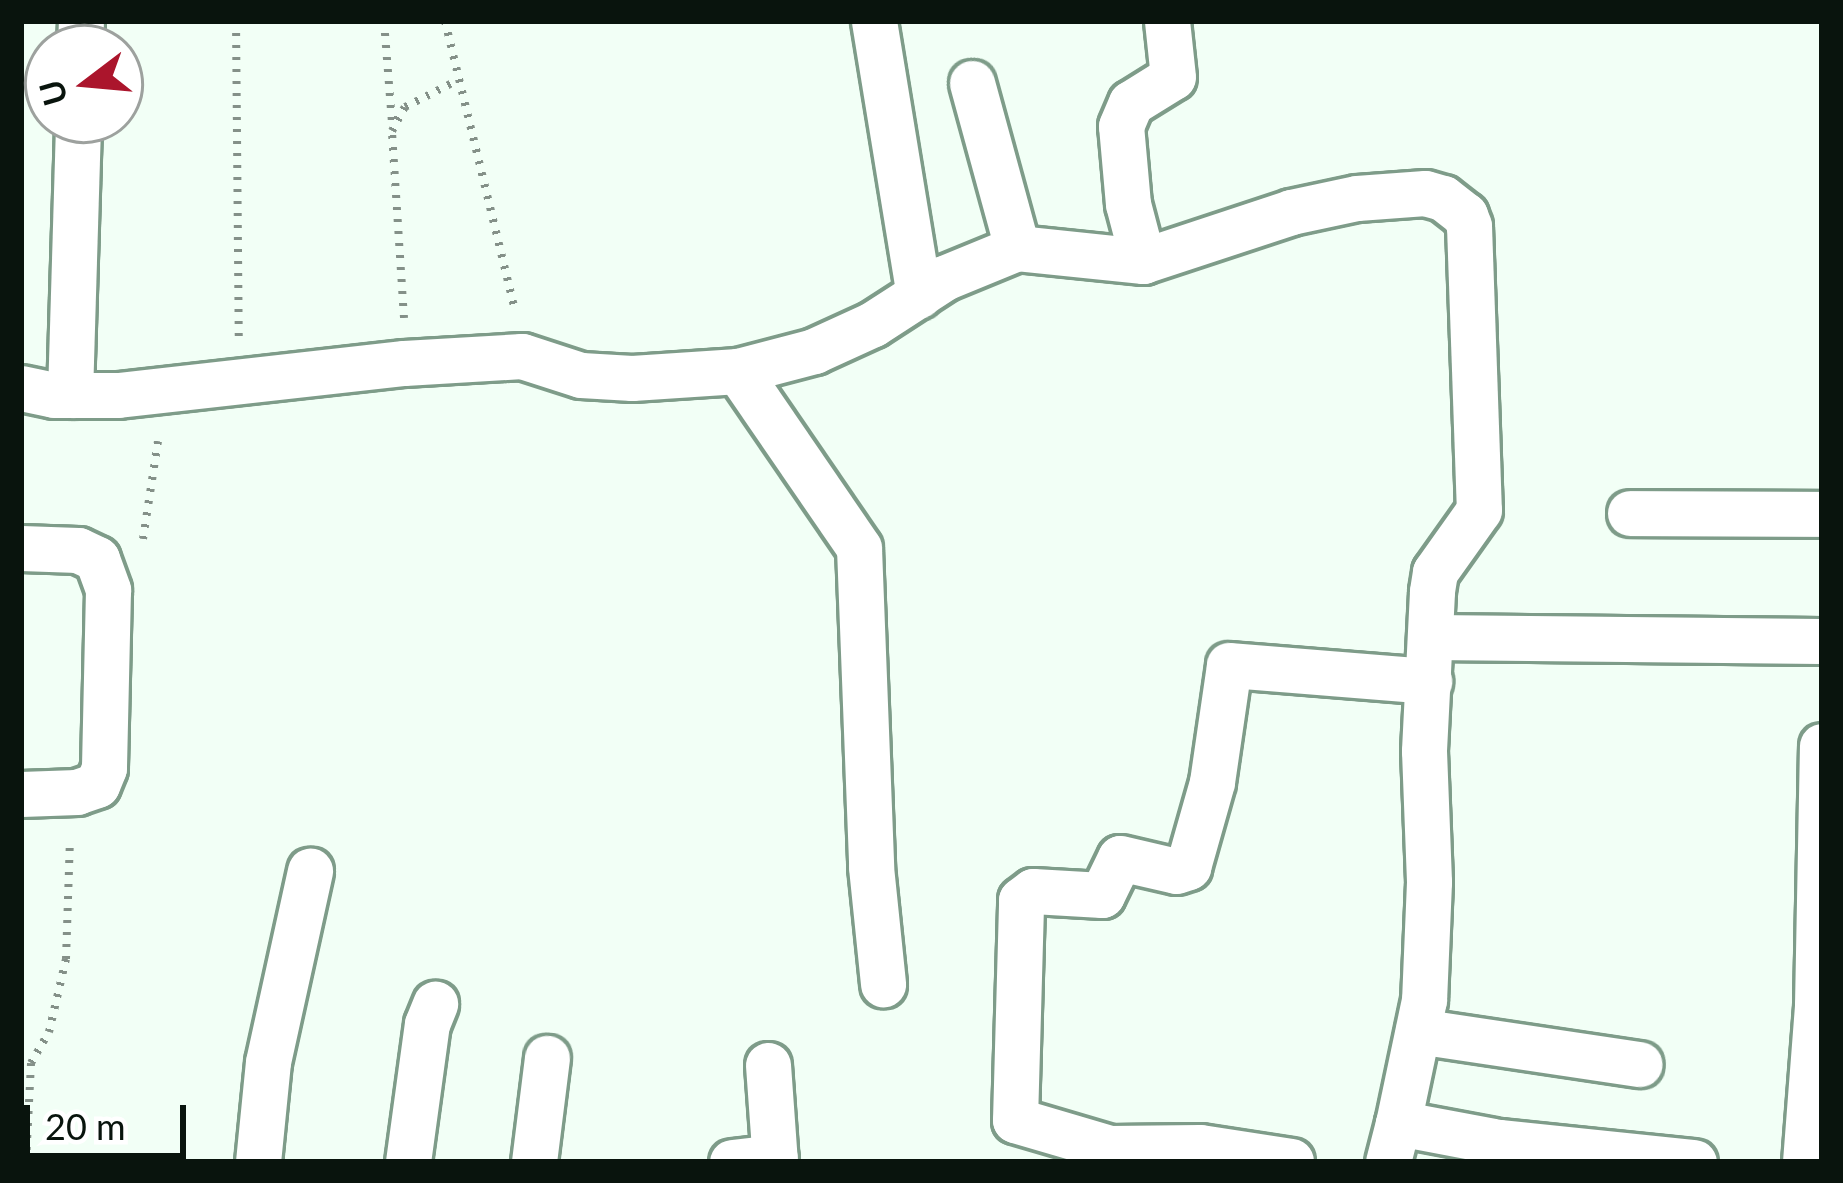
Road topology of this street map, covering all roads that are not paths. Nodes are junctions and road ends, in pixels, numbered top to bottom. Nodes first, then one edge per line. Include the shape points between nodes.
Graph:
1 (874, 21) edge
2 (1167, 21) edge
3 (972, 83) dead end
4 (77, 144) edge
5 (1017, 248) junction
6 (1143, 261) junction
7 (919, 295) junction
8 (738, 371) junction
9 (21, 388) edge
10 (70, 395) junction
11 (1630, 513) dead end
12 (1822, 514) edge
13 (21, 548) edge
14 (1822, 640) edge
15 (1430, 659) junction
16 (1822, 746) edge
17 (21, 794) edge
18 (310, 871) dead end
19 (883, 984) dead end
20 (435, 1004) dead end
21 (1418, 1031) junction
22 (547, 1058) dead end
23 (1640, 1064) dead end
24 (768, 1065) dead end
25 (1393, 1142) edge
26 (1538, 1154) edge
27 (761, 1160) edge
28 (1291, 1161) edge
29 (258, 1162) edge
30 (408, 1162) edge
31 (534, 1162) edge
32 (1694, 1162) edge
33 (1805, 1162) edge

1 - 7 street
2 - 6 street via 1173,77 1131,103 1121,126
3 - 5 street
4 - 10 street
5 - 6 street
5 - 7 street
6 - 15 street via 1357,198 1425,193 1466,215 1479,509 1435,572
7 - 8 street via 814,351
8 - 10 street via 581,375 522,356
8 - 19 street via 859,548
9 - 10 street
11 - 12 street
13 - 17 street via 78,550 97,559 108,590 104,768 97,784 77,792
14 - 15 street
15 - 21 street via 1429,881
15 - 28 street via 1229,665 1188,867 1120,858 1107,892 1029,892 1021,900 1015,1120 1110,1148 1200,1147
16 - 33 street
18 - 29 street via 268,1062
20 - 30 street
21 - 23 street
21 - 25 street
22 - 31 street
24 - 27 street
25 - 26 street
26 - 32 street

